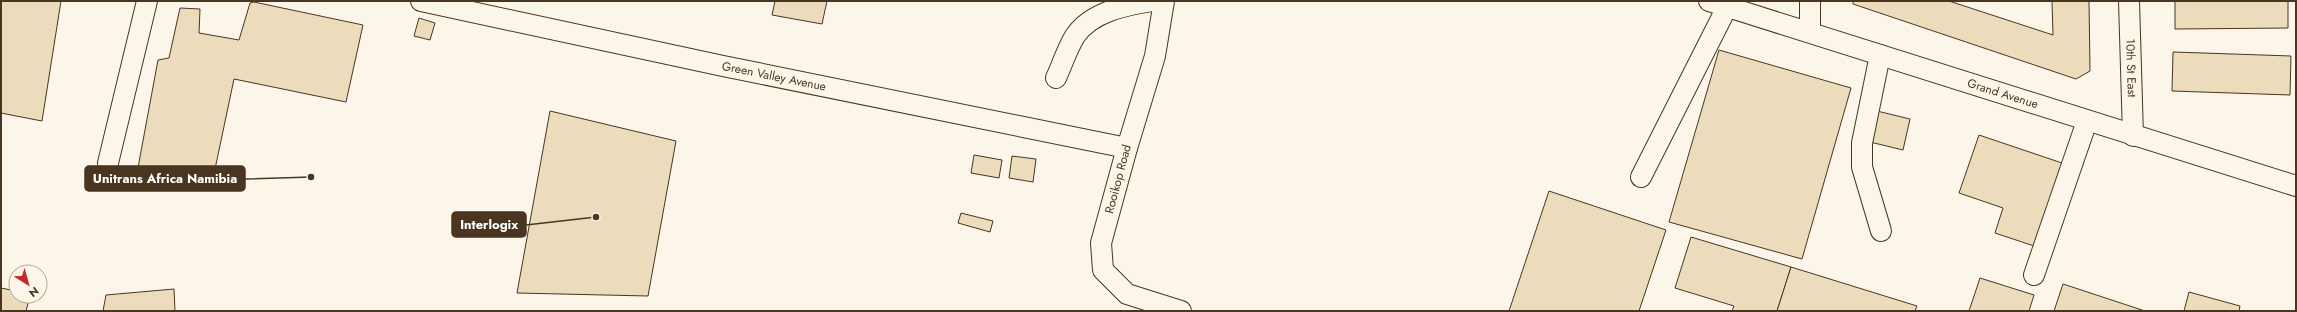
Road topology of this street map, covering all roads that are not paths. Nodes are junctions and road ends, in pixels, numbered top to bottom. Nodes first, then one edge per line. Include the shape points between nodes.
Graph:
1 (147, 1) edge
2 (421, 1) edge
3 (1152, 1) edge
4 (1164, 1) edge
5 (1709, 1) edge
6 (1810, 1) edge
7 (2129, 1) edge
8 (1728, 7) junction
9 (1810, 32) junction
10 (1880, 55) junction
11 (1056, 78) dead end
12 (2087, 121) junction
13 (2133, 136) junction
14 (1127, 148) junction
15 (108, 163) dead end
16 (1641, 177) dead end
17 (2296, 186) edge
18 (1882, 231) dead end
19 (2034, 275) dead end
20 (1181, 311) edge

1 - 15 street
2 - 14 street, Green Valley Avenue via 723,66
3 - 11 street via 1122,6 1094,19 1075,35
4 - 14 street, Rooikop Road via 1155,56
5 - 8 street, Grand Avenue
6 - 9 street
7 - 13 street, 10th St East
8 - 9 street, Grand Avenue
8 - 16 street
9 - 10 street, Grand Avenue
10 - 12 street, Grand Avenue
10 - 18 street via 1862,143 1862,167
12 - 13 street, Grand Avenue
12 - 19 street
13 - 17 street, Grand Avenue
14 - 20 street, Rooikop Road via 1101,243 1103,270 1127,294

